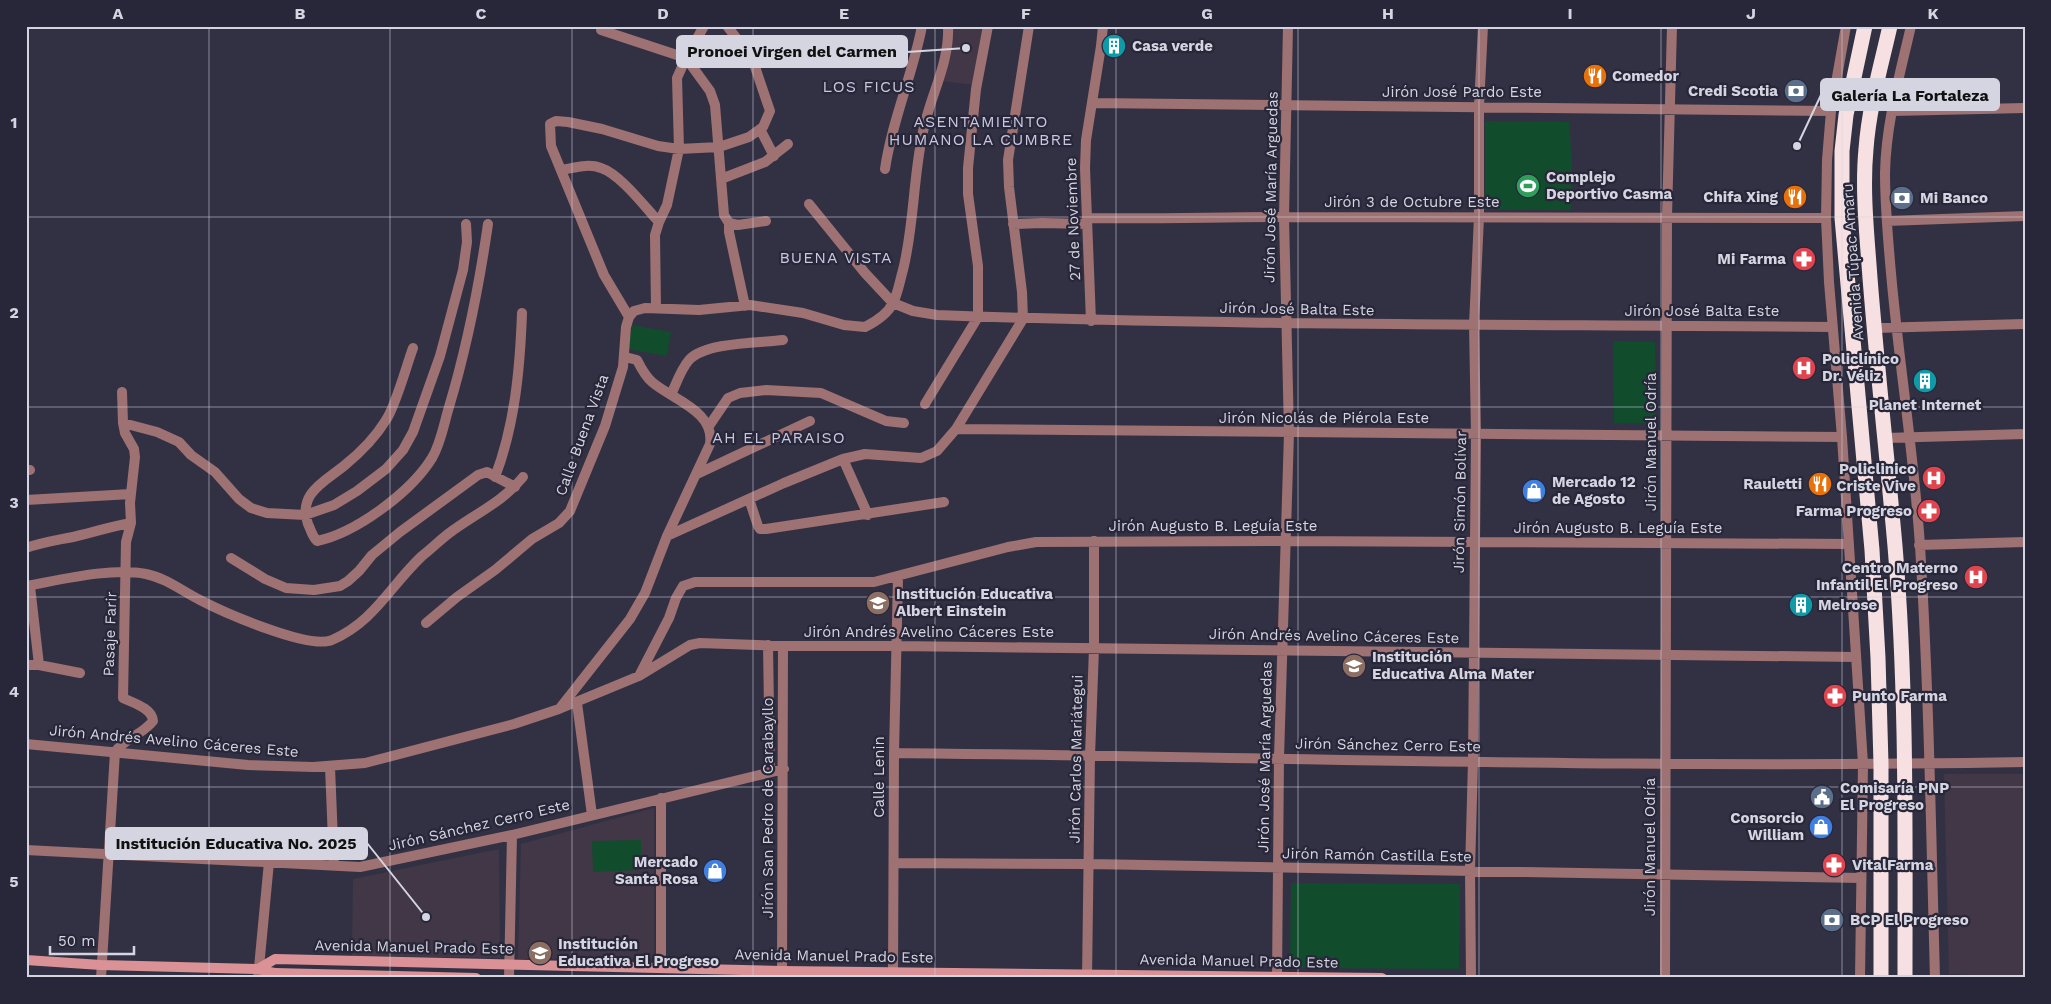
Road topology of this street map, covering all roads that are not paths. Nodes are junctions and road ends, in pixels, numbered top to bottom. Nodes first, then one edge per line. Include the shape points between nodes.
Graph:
1 (704, 26) edge
2 (727, 26) edge
3 (922, 26) edge
4 (948, 26) edge
5 (988, 26) edge
6 (1029, 26) edge
7 (1103, 26) edge
8 (1288, 26) edge
9 (1482, 26) edge
10 (1672, 26) edge
11 (1846, 26) edge
12 (1865, 26) edge
13 (1890, 26) edge
14 (1911, 26) edge
15 (601, 30) dead end
16 (686, 58) junction
17 (1092, 103) junction
18 (1287, 106) junction
19 (1479, 106) junction
20 (2025, 108) edge
21 (1671, 110) junction
22 (1832, 111) junction
23 (1892, 111) junction
24 (760, 129) junction
25 (788, 144) dead end
26 (719, 147) junction
27 (679, 149) junction
28 (774, 156) junction
29 (886, 169) dead end
30 (562, 170) junction
31 (721, 179) junction
32 (809, 204) dead end
33 (1667, 216) junction
34 (2025, 216) edge
35 (1284, 217) junction
36 (1479, 217) junction
37 (1826, 218) junction
38 (766, 221) dead end
39 (1087, 221) junction
40 (1887, 221) junction
41 (658, 222) junction
42 (729, 223) junction
43 (466, 224) dead end
44 (488, 224) dead end
45 (1013, 224) junction
46 (893, 303) junction
47 (745, 306) junction
48 (656, 308) junction
49 (522, 313) dead end
50 (629, 317) junction
51 (978, 317) junction
52 (1023, 319) junction
53 (1091, 321) junction
54 (1285, 324) junction
55 (2025, 324) edge
56 (1474, 325) junction
57 (1667, 325) junction
58 (1832, 327) junction
59 (1896, 327) junction
60 (1874, 328) junction
61 (783, 340) dead end
62 (412, 348) dead end
63 (624, 356) junction
64 (122, 392) dead end
65 (671, 395) junction
66 (925, 404) dead end
67 (810, 421) dead end
68 (904, 422) dead end
69 (123, 423) junction
70 (709, 426) junction
71 (956, 429) junction
72 (1288, 433) junction
73 (1476, 434) junction
74 (2025, 434) edge
75 (1666, 436) junction
76 (1842, 437) junction
77 (1910, 437) junction
78 (1884, 438) junction
79 (844, 458) junction
80 (697, 474) junction
81 (495, 477) junction
82 (523, 477) dead end
83 (515, 487) junction
84 (131, 494) junction
85 (749, 499) junction
86 (26, 500) edge
87 (944, 502) dead end
88 (305, 515) junction
89 (868, 515) junction
90 (131, 523) junction
91 (667, 536) junction
92 (1094, 541) junction
93 (1285, 541) junction
94 (1474, 542) junction
95 (2025, 542) edge
96 (1666, 544) junction
97 (1848, 544) junction
98 (1920, 545) junction
99 (26, 548) edge
100 (231, 558) dead end
101 (126, 571) junction
102 (898, 577) junction
103 (28, 586) edge
104 (426, 623) dead end
105 (768, 645) junction
106 (784, 646) junction
107 (896, 646) junction
108 (1094, 648) junction
109 (1282, 650) junction
110 (1473, 652) junction
111 (1665, 655) junction
112 (1856, 657) junction
113 (26, 665) edge
114 (39, 665) junction
115 (80, 673) dead end
116 (639, 676) junction
117 (577, 702) junction
118 (559, 709) junction
119 (26, 744) edge
120 (116, 752) junction
121 (894, 754) junction
122 (1090, 756) junction
123 (1278, 758) junction
124 (1473, 761) junction
125 (2025, 762) edge
126 (1930, 763) junction
127 (1664, 764) junction
128 (1863, 764) junction
129 (1881, 764) junction
130 (1905, 764) junction
131 (330, 767) junction
132 (784, 769) junction
133 (770, 772) junction
134 (661, 798) junction
135 (592, 815) junction
136 (512, 834) junction
137 (26, 850) edge
138 (109, 855) junction
139 (269, 862) junction
140 (894, 863) junction
141 (1089, 864) junction
142 (334, 865) junction
143 (1278, 868) junction
144 (1470, 871) junction
145 (1665, 875) junction
146 (1861, 878) junction
147 (26, 960) edge
148 (509, 964) junction
149 (101, 965) junction
150 (661, 967) junction
151 (782, 971) junction
152 (258, 973) edge
153 (703, 973) edge
154 (893, 975) edge
155 (1087, 976) edge
156 (1277, 977) edge
157 (100, 978) edge
158 (476, 978) edge
159 (509, 978) edge
160 (1382, 978) edge
161 (1471, 978) edge
162 (1665, 978) edge
163 (1860, 978) edge
164 (1881, 978) edge
165 (1905, 978) edge
166 (1934, 978) edge

1 - 16 street
2 - 24 street via 752,58 762,86 770,111 764,127
3 - 29 street
4 - 46 street via 944,64 922,135 908,251
5 - 51 street via 976,89 968,168 968,194 978,266
6 - 45 street via 1008,160
7 - 17 street, 27 de Noviembre
8 - 18 street, Jirón José María Arguedas
9 - 19 street, Jirón Simón Bolívar
10 - 21 street, Jirón Manuel Odría
11 - 22 street, Avenida Túpac Amaru
12 - 129 highway, Avenida Túpac Amaru via 1846,116 1842,150 1842,218 1872,550
13 - 60 highway, Avenida Túpac Amaru via 1866,148 1865,194
14 - 23 street
15 - 16 street
16 - 26 street via 710,91 715,105
16 - 27 street via 677,78
17 - 18 street, Jirón José Pardo Este
17 - 39 street, 27 de Noviembre via 1085,168
18 - 19 street, Jirón José Pardo Este
18 - 35 street, Jirón José María Arguedas
19 - 21 street, Jirón José Pardo Este
19 - 36 street, Jirón Simón Bolívar
20 - 23 street
21 - 22 street, Jirón José Pardo Este
21 - 33 street, Jirón Manuel Odría
22 - 37 street, Avenida Túpac Amaru
23 - 40 street via 1885,171
24 - 26 street via 750,137
24 - 28 street
25 - 28 street
26 - 27 street
26 - 31 street
27 - 30 street via 556,121 550,124 549,133
27 - 41 street via 668,205
28 - 31 street via 755,168
30 - 41 street via 580,166 601,168 631,191
30 - 50 street via 604,275
31 - 42 street via 724,215
32 - 46 street, Jirón José Balta Este
33 - 36 street, Jirón 3 de Octubre Este
33 - 37 street, Jirón 3 de Octubre Este
33 - 57 street, Jirón Manuel Odría
34 - 40 street
35 - 36 street, Jirón 3 de Octubre Este
35 - 39 street, Jirón 3 de Octubre Este
35 - 54 street, Jirón José María Arguedas
36 - 56 street, Jirón Simón Bolívar
37 - 58 street, Avenida Túpac Amaru
38 - 42 street
39 - 45 street, Jirón 3 de Octubre Este
39 - 53 street, 27 de Noviembre
40 - 59 street
41 - 48 street via 655,235
42 - 47 street via 728,232
43 - 88 street via 463,270 440,356 413,432 403,450 386,469 334,505
44 - 88 street via 463,360 432,457 407,488 370,517 336,536 317,541
45 - 52 street
46 - 47 street via 865,327 803,313
46 - 51 street, Jirón José Balta Este via 937,316
47 - 48 street via 699,310
48 - 50 street via 634,311
49 - 81 street via 520,369 505,450
50 - 63 street, Calle Buena Vista
51 - 52 street, Jirón José Balta Este
51 - 66 street
52 - 53 street, Jirón José Balta Este
52 - 71 street
53 - 54 street, Jirón José Balta Este
54 - 56 street, Jirón José Balta Este
54 - 72 street, Jirón José María Arguedas
55 - 59 street
56 - 57 street, Jirón José Balta Este
56 - 73 street, Jirón Simón Bolívar
57 - 58 street, Jirón José Balta Este
57 - 75 street, Jirón Manuel Odría
58 - 76 street, Avenida Túpac Amaru
59 - 60 street
59 - 77 street
60 - 78 highway, Avenida Túpac Amaru
61 - 65 street via 698,353 688,361
62 - 88 street via 388,418 373,440 313,491 307,500
63 - 65 street via 636,360 652,382
63 - 104 street, Calle Buena Vista via 605,426 570,511 559,524 532,539
64 - 69 street
65 - 70 street
67 - 80 street
68 - 70 street via 886,421 821,393 766,390 728,398
69 - 84 street, Pasaje Farir via 135,457
69 - 88 street via 179,442 215,472 250,508 267,513
70 - 80 street via 710,444
71 - 72 street, Jirón Nicolás de Piérola Este
71 - 79 street via 938,451 921,458 865,454
72 - 73 street, Jirón Nicolás de Piérola Este
72 - 93 street, Jirón José María Arguedas
73 - 75 street, Jirón Nicolás de Piérola Este
73 - 94 street, Jirón Simón Bolívar
74 - 77 street
75 - 76 street, Jirón Nicolás de Piérola Este
75 - 96 street, Jirón Manuel Odría
76 - 97 street, Avenida Túpac Amaru
77 - 78 street
77 - 98 street
78 - 130 highway, Avenida Túpac Amaru via 1895,547
79 - 85 street
79 - 89 street
80 - 91 street
81 - 83 street
81 - 100 street via 487,472 478,475 400,532 340,586 314,590 286,588
82 - 83 street
83 - 101 street via 448,534 390,590 364,621 330,641 318,642 279,632 226,613 153,575
84 - 86 street
84 - 90 street, Pasaje Farir
85 - 89 street via 760,529
85 - 91 street
87 - 89 street
90 - 99 street
90 - 101 street, Pasaje Farir via 126,542
91 - 118 street via 645,593 630,620
92 - 93 street, Jirón Augusto B. Leguía Este
92 - 102 street, Jirón Augusto B. Leguía Este via 1018,544
92 - 108 street, Jirón Carlos Mariátegui
93 - 94 street, Jirón Augusto B. Leguía Este
93 - 109 street, Jirón José María Arguedas
94 - 96 street, Jirón Augusto B. Leguía Este
94 - 110 street, Jirón Simón Bolívar
95 - 98 street
96 - 97 street, Jirón Augusto B. Leguía Este
96 - 111 street, Jirón Manuel Odría
97 - 112 street, Avenida Túpac Amaru
98 - 126 street
101 - 103 street via 56,579
101 - 120 street, Pasaje Farir via 123,698 149,712 153,721 147,730 121,743
102 - 107 street, Calle Lenin
102 - 116 street, Jirón Augusto B. Leguía Este via 874,582 695,582 683,586
103 - 114 street
105 - 106 street, Jirón Andrés Avelino Cáceres Este
105 - 116 street, Jirón Andrés Avelino Cáceres Este via 690,645
105 - 133 street, Jirón San Pedro de Carabayllo
106 - 107 street, Jirón Andrés Avelino Cáceres Este
106 - 132 street, Jirón San Pedro de Carabayllo
107 - 108 street, Jirón Andrés Avelino Cáceres Este
107 - 121 street, Calle Lenin
108 - 109 street, Jirón Andrés Avelino Cáceres Este
108 - 122 street, Jirón Carlos Mariátegui
109 - 110 street, Jirón Andrés Avelino Cáceres Este
109 - 123 street, Jirón José María Arguedas
110 - 111 street, Jirón Andrés Avelino Cáceres Este
110 - 124 street, Jirón Simón Bolívar
111 - 112 street, Jirón Andrés Avelino Cáceres Este
111 - 127 street, Jirón Manuel Odría
112 - 128 street, Avenida Túpac Amaru
113 - 114 street
114 - 115 street
116 - 117 street, Jirón Andrés Avelino Cáceres Este
117 - 118 street, Jirón Andrés Avelino Cáceres Este
117 - 135 street
118 - 131 street, Jirón Andrés Avelino Cáceres Este via 365,763
119 - 120 street, Jirón Andrés Avelino Cáceres Este
120 - 131 street, Jirón Andrés Avelino Cáceres Este via 248,766
120 - 138 street
121 - 122 street, Jirón Sánchez Cerro Este
121 - 140 street, Calle Lenin
122 - 123 street, Jirón Sánchez Cerro Este
122 - 141 street, Jirón Carlos Mariátegui
123 - 124 street, Jirón Sánchez Cerro Este
123 - 143 street, Jirón José María Arguedas
124 - 127 street, Jirón Sánchez Cerro Este
124 - 144 street, Jirón Simón Bolívar
125 - 126 street, Jirón Sánchez Cerro Este
126 - 130 street, Jirón Sánchez Cerro Este
126 - 166 street
127 - 128 street, Jirón Sánchez Cerro Este
127 - 145 street, Jirón Manuel Odría
128 - 129 street, Jirón Sánchez Cerro Este
128 - 146 street, Avenida Túpac Amaru
129 - 130 street, Jirón Sánchez Cerro Este
129 - 164 highway, Avenida Túpac Amaru
130 - 165 highway, Avenida Túpac Amaru
131 - 142 street
132 - 133 street, Jirón Sánchez Cerro Este
132 - 151 street, Jirón San Pedro de Carabayllo
133 - 134 street, Jirón Sánchez Cerro Este
134 - 135 street, Jirón Sánchez Cerro Este
134 - 150 street
135 - 136 street, Jirón Sánchez Cerro Este
136 - 142 street, Jirón Sánchez Cerro Este via 360,867
136 - 148 street
137 - 138 street, Jirón Sánchez Cerro Este
138 - 139 street, Jirón Sánchez Cerro Este
138 - 149 street
139 - 142 street, Jirón Sánchez Cerro Este
139 - 152 street
140 - 141 street, Jirón Ramón Castilla Este
140 - 154 street, Calle Lenin
141 - 143 street, Jirón Ramón Castilla Este
141 - 155 street, Jirón Carlos Mariátegui
143 - 144 street, Jirón Ramón Castilla Este
143 - 156 street, Jirón José María Arguedas
144 - 145 street, Jirón Ramón Castilla Este
144 - 161 street, Jirón Simón Bolívar
145 - 146 street, Jirón Ramón Castilla Este
145 - 162 street, Jirón Manuel Odría
146 - 163 street, Avenida Túpac Amaru
147 - 149 street, Avenida Manuel Prado Este
148 - 150 street, Avenida Manuel Prado Este
148 - 152 street, Avenida Manuel Prado Este via 275,959
148 - 159 street
149 - 152 street, Avenida Manuel Prado Este
149 - 157 street
150 - 153 street, Avenida Manuel Prado Este
151 - 153 street, Avenida Manuel Prado Este
151 - 154 street, Avenida Manuel Prado Este
152 - 158 street, Avenida Manuel Prado Este
154 - 155 street, Avenida Manuel Prado Este
155 - 156 street, Avenida Manuel Prado Este
156 - 160 street, Avenida Manuel Prado Este

